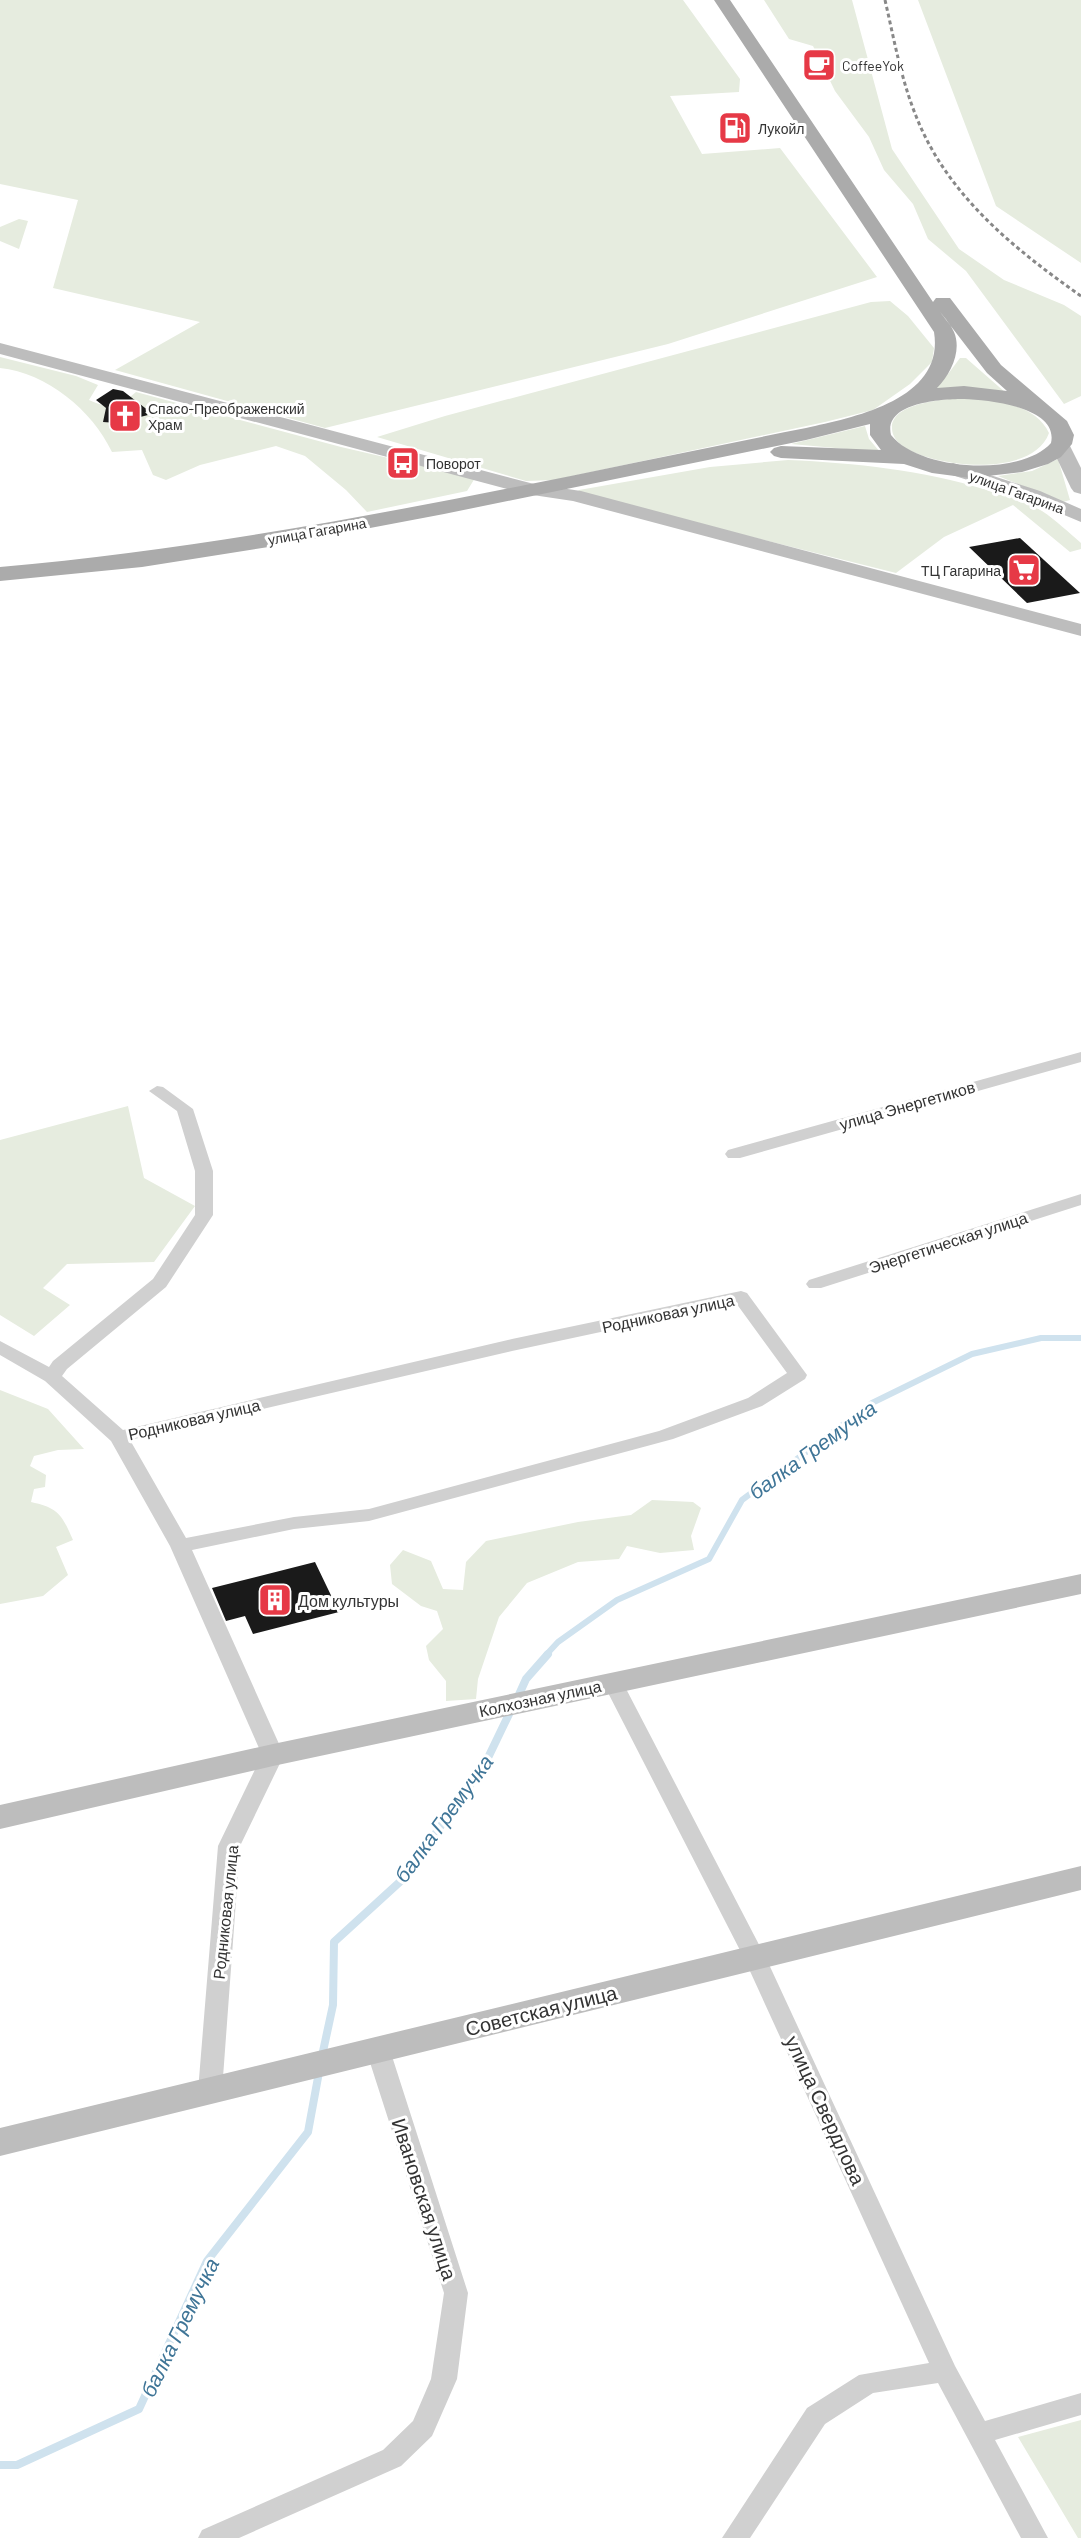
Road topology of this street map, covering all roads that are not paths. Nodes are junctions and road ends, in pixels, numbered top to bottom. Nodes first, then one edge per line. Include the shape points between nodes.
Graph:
1 (722, 0) edge
2 (733, 0) edge
3 (0, 348) edge
4 (895, 407) junction
5 (1037, 407) junction
6 (1061, 446) junction
7 (908, 459) junction
8 (632, 470) junction
9 (952, 470) junction
10 (1081, 488) edge
11 (533, 490) junction
12 (1081, 516) edge
13 (0, 574) edge
14 (1081, 630) edge
15 (1081, 1057) edge
16 (157, 1091) dead end
17 (734, 1154) dead end
18 (1081, 1199) edge
19 (815, 1284) dead end
20 (0, 1347) edge
21 (52, 1377) junction
22 (119, 1437) junction
23 (180, 1546) junction
24 (1081, 1584) edge
25 (613, 1683) junction
26 (271, 1761) junction
27 (0, 1817) edge
28 (0, 1833) edge
29 (1081, 1878) edge
30 (755, 1958) junction
31 (378, 2050) junction
32 (210, 2091) junction
33 (0, 2142) edge
34 (945, 2371) junction
35 (1081, 2404) edge
36 (978, 2434) junction
37 (211, 2538) edge
38 (735, 2538) edge
39 (1035, 2538) edge

1 - 4 main road via 944,332 948,351 941,370 922,392
2 - 5 main road via 965,334 994,369
3 - 11 street
4 - 5 main road via 916,399 956,393 1000,396
4 - 7 main road via 881,419 878,429 882,440
4 - 8 main road via 809,433
5 - 6 main road via 1059,423 1064,437
6 - 9 main road via 1038,462 1020,467
6 - 10 street, улица Гагарина
7 - 8 main road via 774,452
7 - 9 main road
8 - 11 main road, улица Гагарина
9 - 12 street, улица Гагарина via 1033,495
11 - 13 main road, улица Гагарина via 161,557
11 - 14 street via 574,495
15 - 17 street, улица Энергетиков
16 - 21 street via 185,1109 204,1171 204,1215 160,1283 60,1365
18 - 19 street, Энергетическая улица
20 - 21 street, Родниковая улица
21 - 22 street, Родниковая улица
22 - 23 street, Родниковая улица
22 - 23 street, Родниковая улица via 512,1345 741,1297 798,1375 755,1402 666,1435 369,1515 294,1523
23 - 26 street, Родниковая улица
24 - 25 street, Колхозная улица
25 - 26 street, Колхозная улица
25 - 30 street, улица Свердлова
26 - 27 street, Колхозная улица
26 - 28 street, Колхозная улица via 247,1776
26 - 32 street, Родниковая улица via 229,1846
29 - 30 street, Советская улица
30 - 31 street, Советская улица
30 - 34 street, улица Свердлова
31 - 32 street, Советская улица
31 - 37 street, Ивановская улица via 456,2293 444,2379 423,2428 392,2458
32 - 33 street, Советская улица
34 - 36 street, улица Свердлова
34 - 38 street via 868,2383 816,2416
35 - 36 street
36 - 39 street, улица Свердлова

